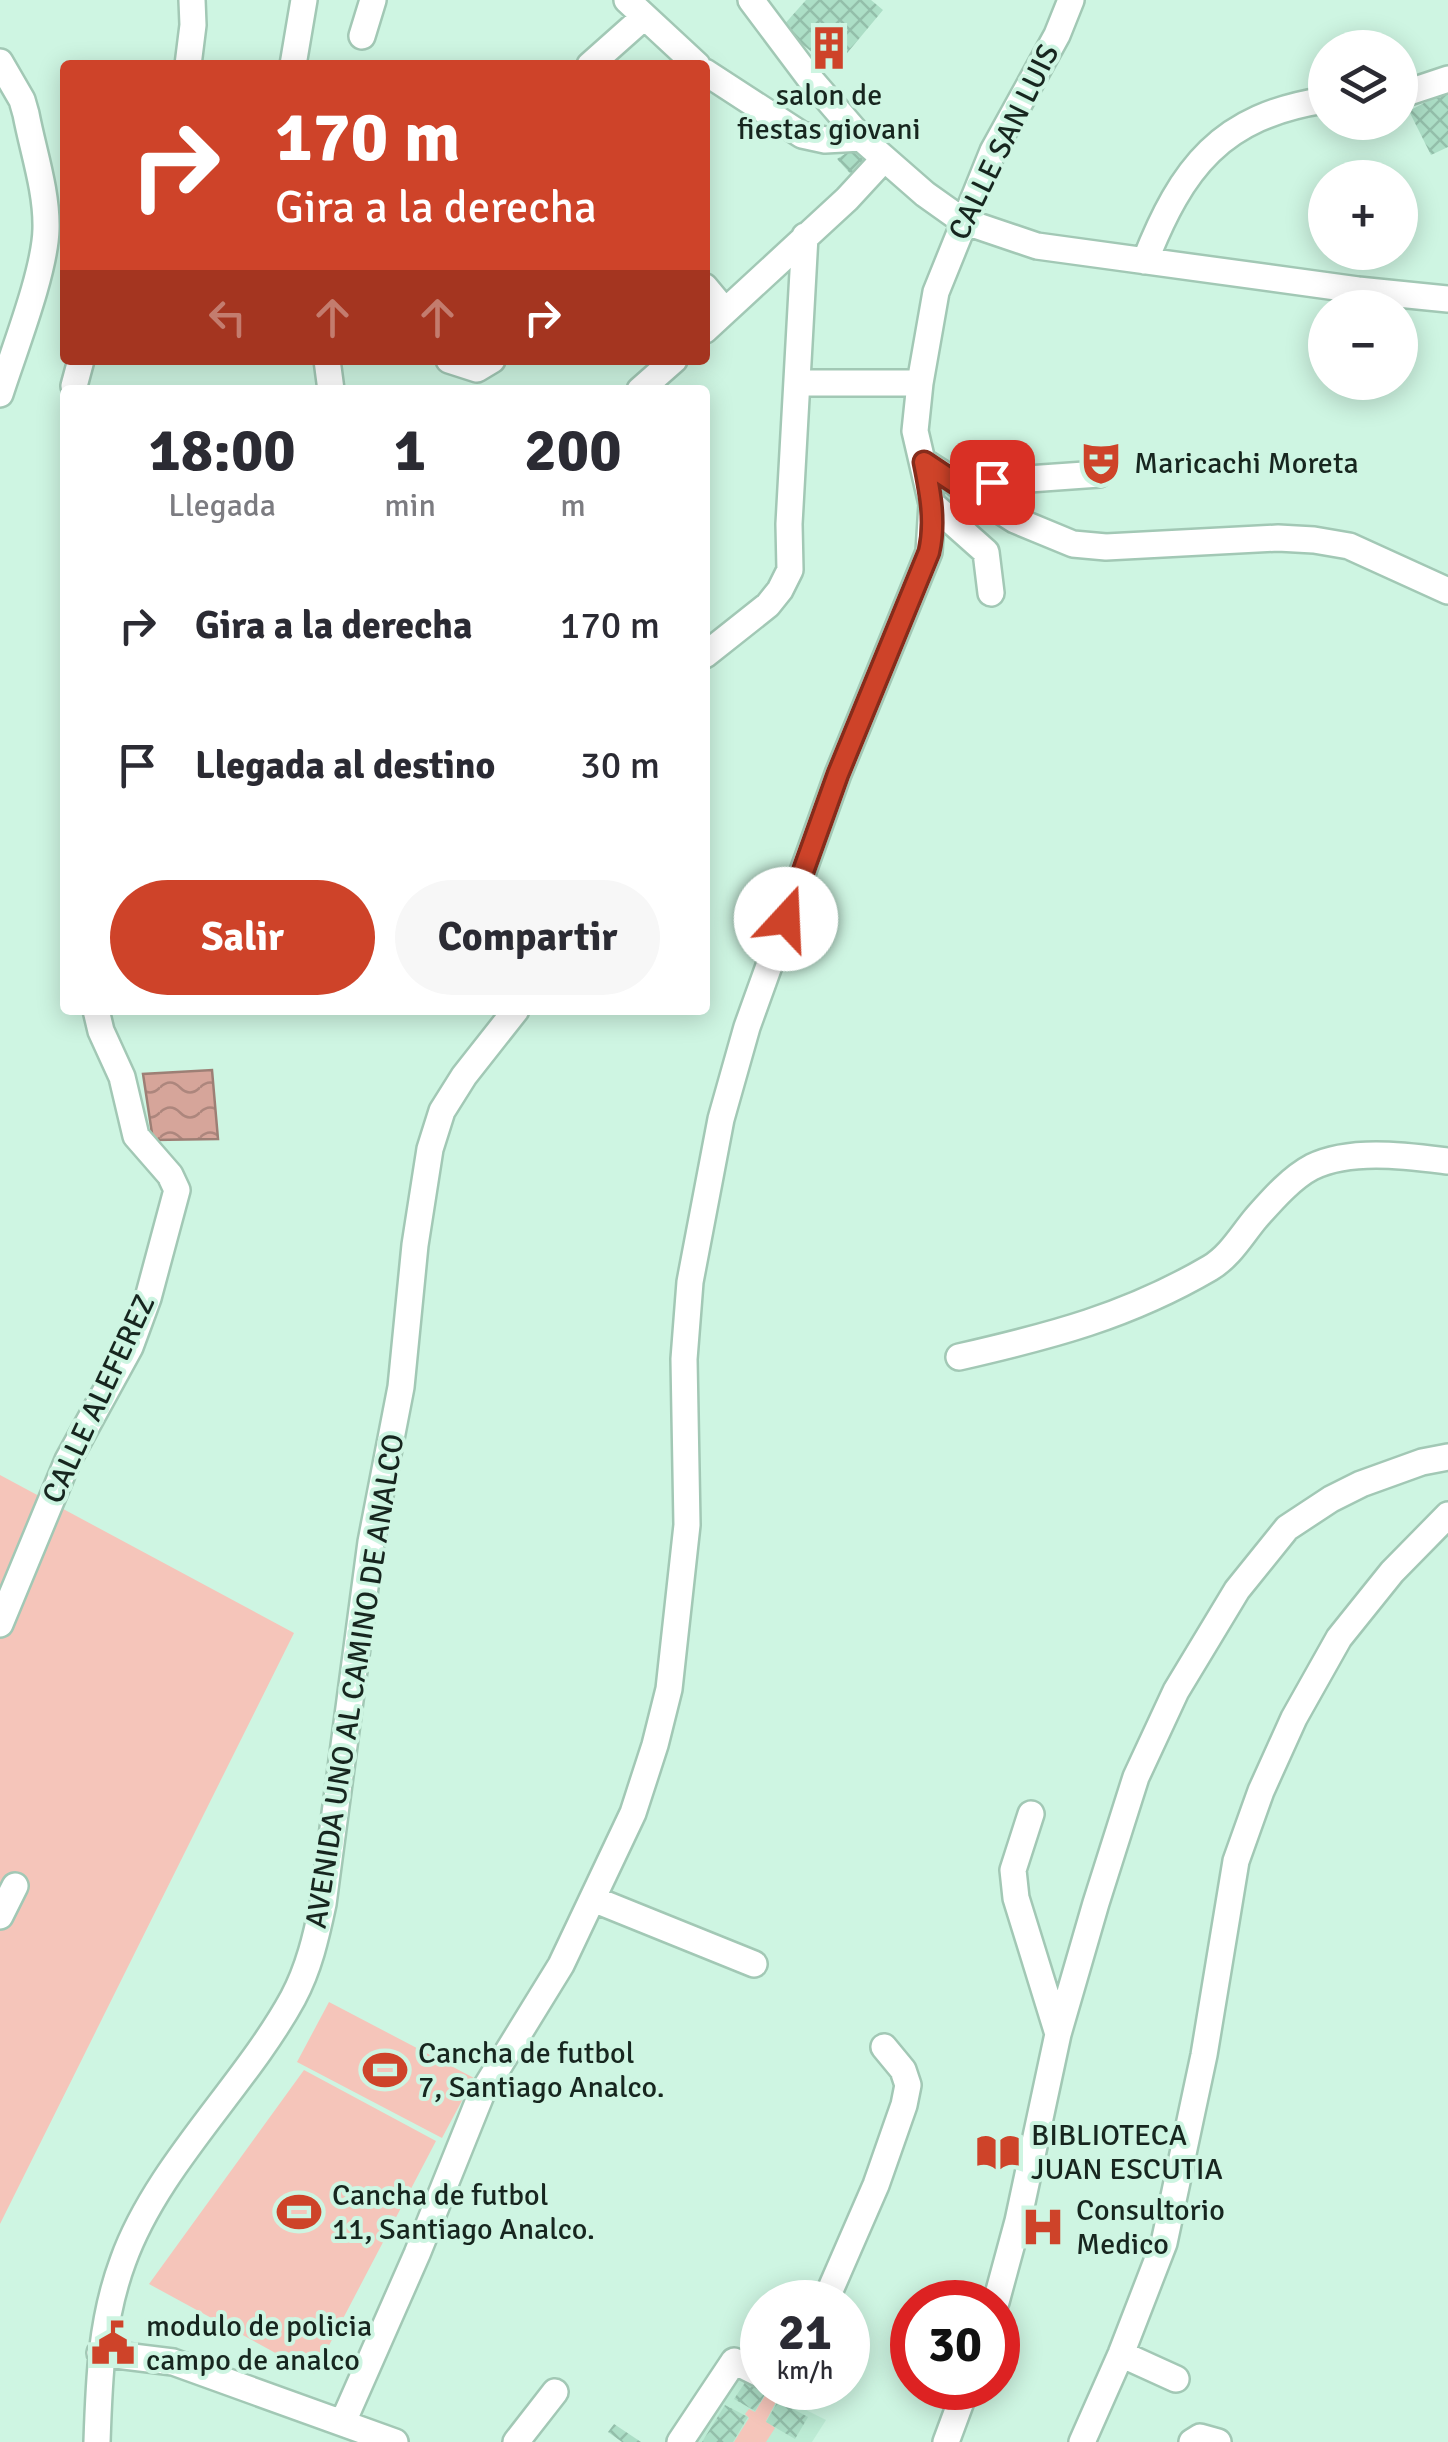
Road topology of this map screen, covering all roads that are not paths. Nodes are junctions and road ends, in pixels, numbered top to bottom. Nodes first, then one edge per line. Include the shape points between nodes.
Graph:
1 (192, 0) edge
2 (304, 0) edge
3 (373, 0) edge
4 (751, 0) edge
5 (1068, 4) edge
6 (636, 8) edge
7 (362, 36) dead end
8 (189, 60) edge
9 (293, 60) edge
10 (594, 60) edge
11 (692, 60) edge
12 (0, 62) edge
13 (710, 75) edge
14 (1448, 79) edge
15 (1418, 89) edge
16 (1308, 104) edge
17 (861, 138) junction
18 (883, 160) junction
19 (55, 209) edge
20 (963, 221) junction
21 (805, 236) junction
22 (1145, 261) junction
23 (710, 293) edge
24 (1448, 300) edge
25 (725, 311) junction
26 (710, 325) edge
27 (668, 365) edge
28 (798, 383) junction
29 (920, 383) junction
30 (646, 385) edge
31 (0, 394) edge
32 (924, 462) junction
33 (1099, 474) dead end
34 (957, 484) junction
35 (932, 504) junction
36 (1448, 591) edge
37 (990, 592) dead end
38 (710, 651) edge
39 (97, 1015) edge
40 (512, 1015) edge
41 (1448, 1161) edge
42 (960, 1357) dead end
43 (1448, 1456) edge
44 (1448, 1515) edge
45 (0, 1624) edge
46 (1030, 1814) dead end
47 (16, 1886) dead end
48 (593, 1900) junction
49 (0, 1916) edge
50 (754, 1964) dead end
51 (1058, 2034) junction
52 (884, 2047) dead end
53 (835, 2280) edge
54 (1002, 2280) edge
55 (100, 2353) junction
56 (1121, 2354) junction
57 (740, 2364) edge
58 (1176, 2378) dead end
59 (555, 2392) dead end
60 (958, 2410) edge
61 (342, 2422) junction
62 (97, 2442) edge
63 (396, 2442) edge
64 (516, 2442) edge
65 (680, 2442) edge
66 (946, 2442) edge
67 (1082, 2442) edge
68 (1192, 2442) edge
69 (1218, 2442) edge

1 - 8 street
2 - 9 street
3 - 7 street
4 - 17 street
5 - 20 street, CALLE SAN LUIS
6 - 10 street
6 - 11 street
12 - 19 street via 22,100
13 - 17 street via 802,134
14 - 15 street
16 - 22 street via 1258,116 1217,142 1162,216
17 - 18 street
18 - 20 street
18 - 21 street
19 - 31 street
20 - 22 street via 1037,246
20 - 29 street, CALLE SAN LUIS via 936,292
21 - 25 street
21 - 28 street
22 - 24 street
23 - 25 street
25 - 26 street
27 - 30 street
28 - 29 street
28 - 38 street via 790,570 768,605
29 - 32 street, CALLE SAN LUIS via 915,431
32 - 34 street
32 - 35 street, CALLE SAN LUIS
33 - 34 street
34 - 36 street via 1073,544 1314,540 1349,546
35 - 37 street via 986,552
35 - 48 street, CALLE SAN LUIS via 929,552 832,792 747,1027 721,1120 690,1282 684,1360 687,1525 668,1688 633,1813
39 - 45 street, CALLE ALEFEREZ via 136,1136 178,1190 130,1347 68,1460
40 - 55 street, AVENIDA UNO AL CAMINO DE ANALCO via 442,1111 430,1148 402,1387 371,1542 313,1953 292,1999 144,2220 123,2260
41 - 42 street via 1366,1157 1311,1168 1206,1270 1068,1332
43 - 51 street via 1331,1498 1286,1528 1236,1590 1176,1691 1136,1777
44 - 56 street via 1340,1638 1260,1791 1236,1861 1164,2243
46 - 51 street via 1013,1870 1016,1898
47 - 49 street
48 - 50 street
48 - 61 street, CALLE SAN LUIS via 481,2095
51 - 54 street
52 - 53 street via 908,2086
55 - 61 street via 173,2362
55 - 62 street, AVENIDA UNO AL CAMINO DE ANALCO
56 - 58 street
56 - 67 street
57 - 65 street via 734,2361
59 - 64 street
60 - 66 street
61 - 63 street
68 - 69 street

